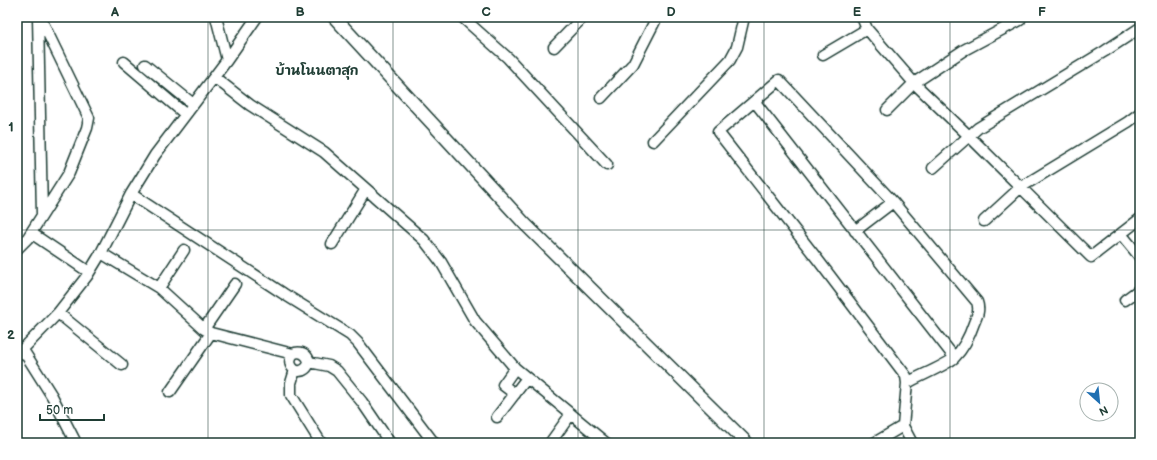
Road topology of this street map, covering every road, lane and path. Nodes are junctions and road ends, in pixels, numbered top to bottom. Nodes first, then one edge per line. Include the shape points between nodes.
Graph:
1 (39, 17) edge
2 (216, 17) edge
3 (257, 17) edge
4 (334, 17) edge
5 (462, 17) edge
6 (583, 17) edge
7 (657, 17) edge
8 (744, 17) edge
9 (862, 17) edge
10 (1020, 20) dead end
11 (1140, 28) edge
12 (867, 29) junction
13 (554, 47) dead end
14 (823, 55) dead end
15 (227, 60) junction
16 (124, 62) dead end
17 (145, 65) dead end
18 (214, 77) junction
19 (914, 83) junction
20 (601, 98) dead end
21 (755, 102) junction
22 (194, 104) junction
23 (887, 110) dead end
24 (1140, 113) edge
25 (185, 114) junction
26 (969, 136) junction
27 (653, 141) dead end
28 (607, 165) dead end
29 (934, 168) dead end
30 (1021, 187) junction
31 (366, 188) junction
32 (131, 194) junction
33 (893, 202) junction
34 (42, 215) junction
35 (1140, 220) edge
36 (984, 222) dead end
37 (856, 231) junction
38 (31, 233) junction
39 (1121, 234) junction
40 (332, 244) dead end
41 (17, 249) edge
42 (184, 250) dead end
43 (101, 253) junction
44 (1140, 257) edge
45 (89, 272) junction
46 (236, 284) dead end
47 (159, 288) junction
48 (1140, 289) edge
49 (1124, 300) dead end
50 (58, 313) junction
51 (207, 331) junction
52 (20, 353) edge
53 (293, 354) junction
54 (954, 357) junction
55 (309, 362) junction
56 (122, 365) dead end
57 (515, 368) junction
58 (295, 370) junction
59 (527, 378) junction
60 (908, 383) junction
61 (170, 392) dead end
62 (514, 394) junction
63 (571, 414) junction
64 (497, 417) dead end
65 (903, 426) junction
66 (76, 443) edge
67 (321, 443) edge
68 (390, 443) edge
69 (434, 443) edge
70 (550, 443) edge
71 (606, 443) edge
72 (747, 443) edge
73 (874, 443) edge
74 (912, 443) edge

1 - 34 street
1 - 34 street via 89,118 70,173
2 - 15 street
3 - 15 street
4 - 72 street via 525,224
5 - 28 street via 508,58
6 - 13 street
7 - 20 street via 633,64
8 - 27 street via 738,47 730,60
9 - 12 street
10 - 19 street via 964,50
11 - 26 street
12 - 14 street
12 - 19 street
15 - 18 street
16 - 25 street
17 - 22 street
18 - 22 street
18 - 31 street via 250,105 324,152
19 - 23 street
19 - 26 street
21 - 33 street via 779,80
21 - 37 street
21 - 60 street via 718,132 906,376
22 - 25 street
24 - 30 street
25 - 32 street
26 - 29 street
26 - 30 street
30 - 36 street
30 - 39 street via 1091,258
31 - 40 street
31 - 57 street via 424,240 441,262 475,321
32 - 43 street
32 - 69 street via 350,335
33 - 37 street
33 - 54 street via 979,307 966,342
34 - 38 street
35 - 39 street
37 - 54 street
38 - 41 street
38 - 45 street
39 - 44 street
42 - 47 street
43 - 45 street
43 - 47 street
45 - 50 street
46 - 51 street
47 - 51 street
48 - 49 street
50 - 52 street
50 - 56 street
51 - 53 street
51 - 61 street
52 - 66 street via 52,396
53 - 55 street via 302,352
53 - 58 street via 290,362
54 - 60 street
55 - 58 street via 304,370
55 - 68 street via 329,366 337,371
57 - 59 street
57 - 62 street via 503,385
58 - 67 street via 291,394
59 - 62 street
59 - 63 street
60 - 65 street
62 - 64 street
63 - 70 street
63 - 71 street
65 - 73 street
65 - 74 street

